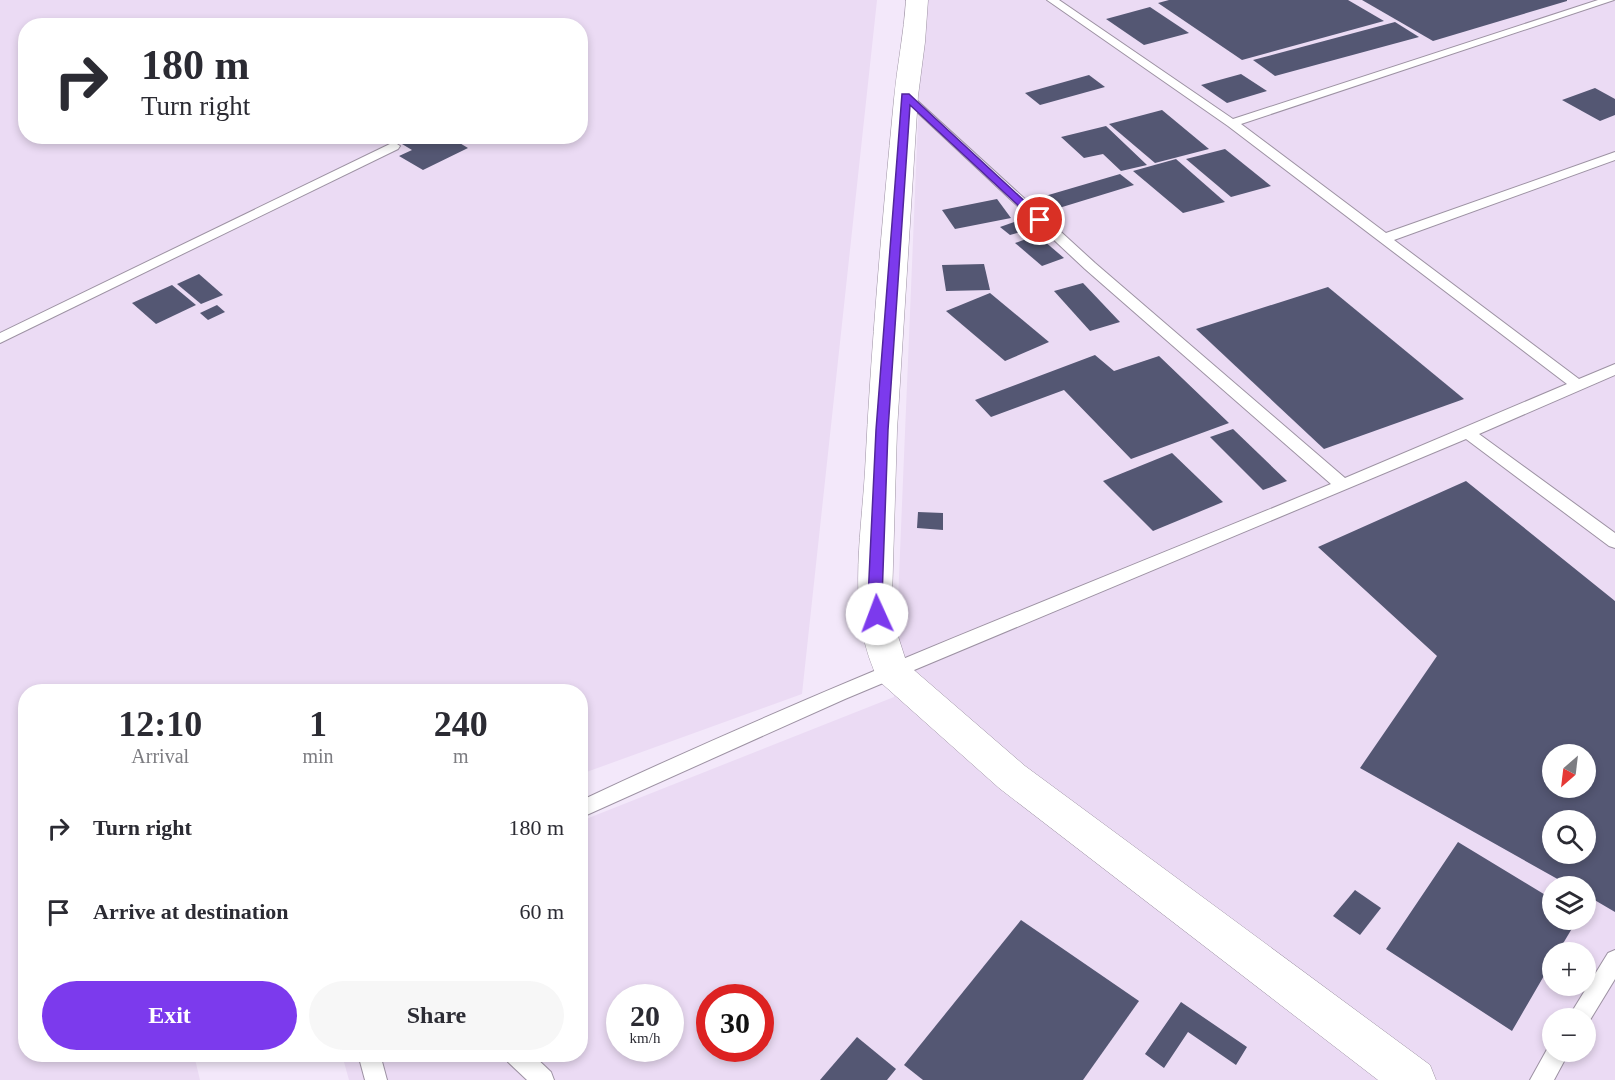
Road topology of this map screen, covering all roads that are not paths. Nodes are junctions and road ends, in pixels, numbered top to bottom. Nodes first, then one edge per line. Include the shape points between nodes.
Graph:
1 (917, 0) edge
2 (1073, 0) edge
3 (1610, 0) edge
4 (1054, 2) edge
5 (906, 96) junction
6 (1232, 123) junction
7 (394, 146) dead end
8 (1615, 156) edge
9 (1383, 239) junction
10 (0, 339) edge
11 (1615, 369) edge
12 (1577, 386) junction
13 (1468, 433) junction
14 (1343, 485) junction
15 (1615, 542) edge
16 (892, 671) junction
17 (588, 806) edge
18 (1615, 960) edge
19 (1585, 1008) edge
20 (371, 1062) edge
21 (524, 1062) edge
22 (1552, 1062) edge
23 (376, 1080) edge
24 (543, 1080) edge
25 (1414, 1080) edge
26 (1541, 1080) edge

1 - 5 street
2 - 4 lane
3 - 6 lane
4 - 6 lane
5 - 14 lane via 1090,266
5 - 16 street via 882,430 875,599 879,630
6 - 9 lane
7 - 10 lane
8 - 9 lane
9 - 12 lane
11 - 12 lane
12 - 13 lane
13 - 14 lane
13 - 15 lane
14 - 16 lane
16 - 17 lane via 667,767
16 - 25 street via 1012,777
18 - 19 lane
20 - 23 lane
21 - 24 lane
22 - 26 lane

